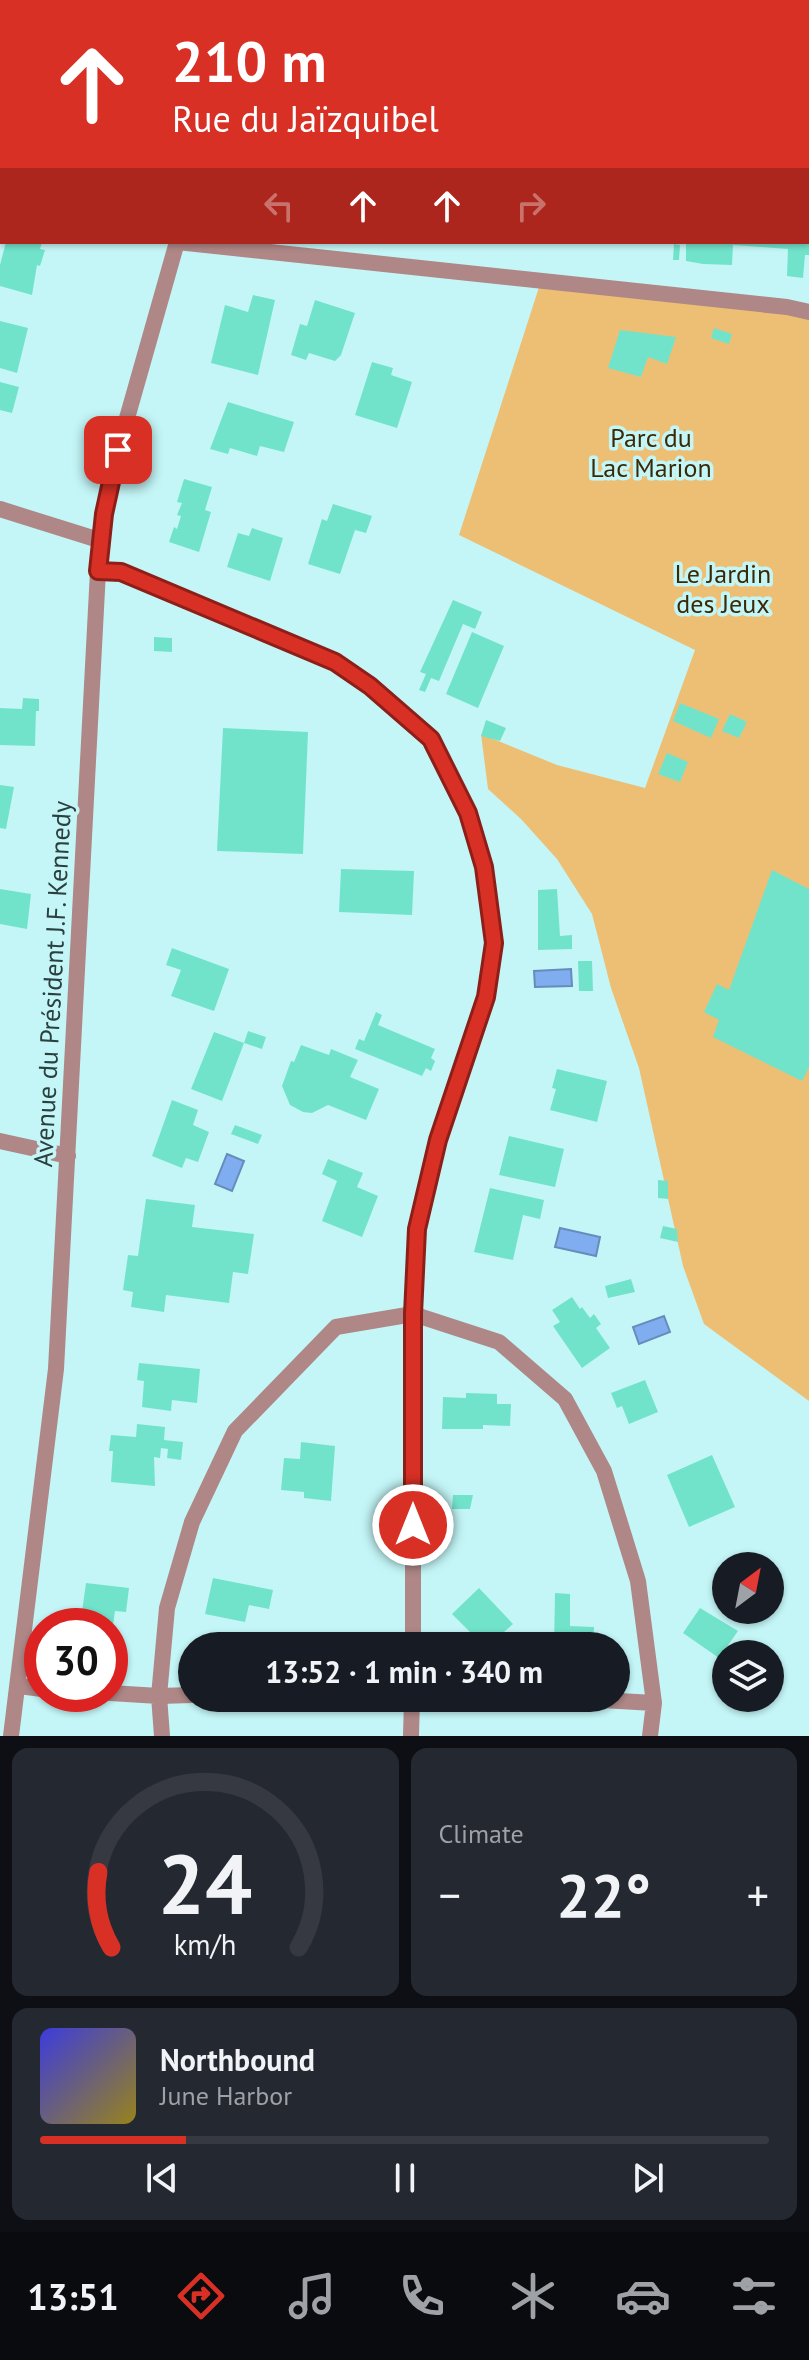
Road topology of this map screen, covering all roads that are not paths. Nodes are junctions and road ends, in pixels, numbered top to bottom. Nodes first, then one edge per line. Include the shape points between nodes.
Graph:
1 (176, 244) edge
2 (196, 244) edge
3 (809, 312) edge
4 (0, 509) edge
5 (102, 541) junction
6 (98, 571) junction
7 (0, 1141) edge
8 (68, 1156) junction
9 (413, 1314) junction
10 (413, 1632) edge
11 (19, 1686) junction
12 (24, 1687) edge
13 (128, 1694) edge
14 (178, 1695) edge
15 (159, 1696) junction
16 (630, 1702) edge
17 (654, 1703) junction
18 (412, 1712) edge
19 (11, 1736) edge
20 (162, 1736) edge
21 (411, 1736) edge
22 (650, 1736) edge

1 - 5 street, Avenue du Président J.F. Kennedy via 118,450
2 - 3 street
4 - 5 street
5 - 6 street, Avenue du Président J.F. Kennedy
6 - 8 street, Avenue du Président J.F. Kennedy
6 - 9 street via 121,572 335,662 431,739 468,813 484,867 494,943 486,997 438,1140 417,1229
7 - 8 street
8 - 11 street, Avenue du Président J.F. Kennedy via 56,1369
9 - 10 street
9 - 15 street via 336,1327 235,1431 192,1522 167,1608
9 - 17 street via 499,1342 565,1399 604,1471 638,1581
11 - 12 street
11 - 19 street, Avenue du Président J.F. Kennedy
13 - 15 street
14 - 15 street
15 - 20 street
16 - 17 street
17 - 22 street
18 - 21 street

